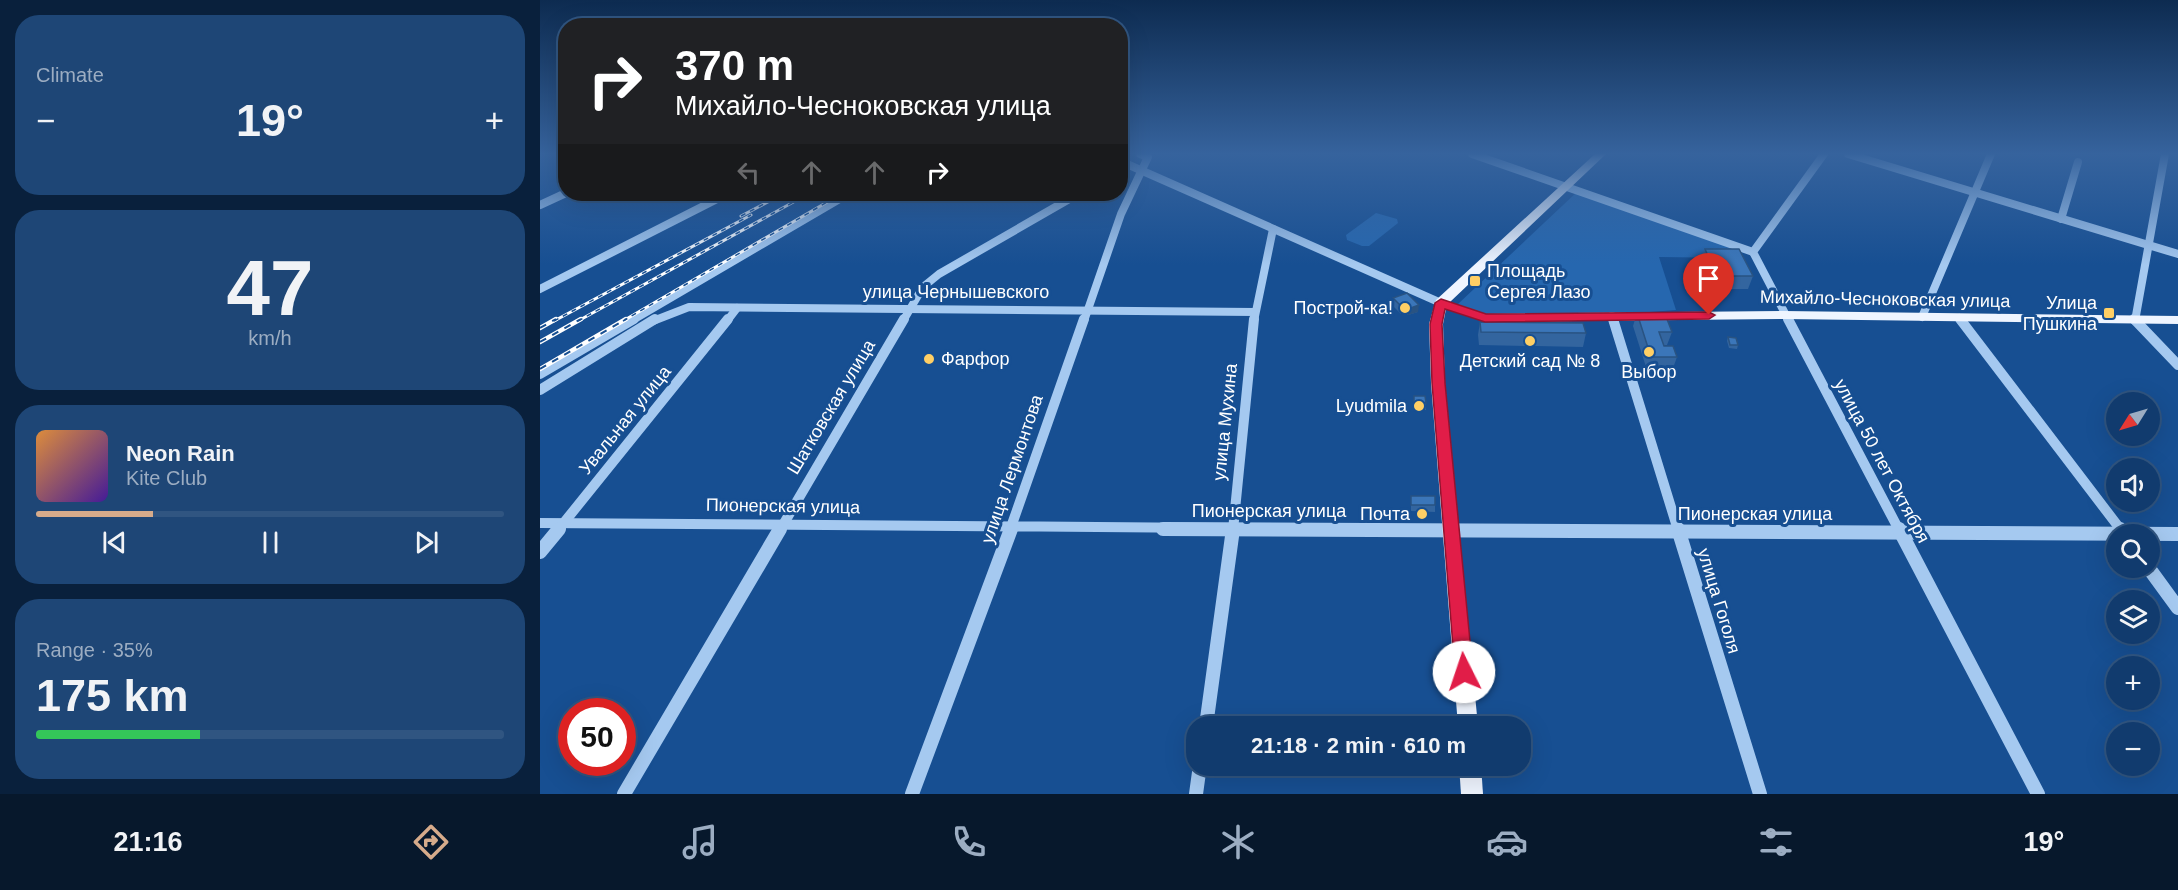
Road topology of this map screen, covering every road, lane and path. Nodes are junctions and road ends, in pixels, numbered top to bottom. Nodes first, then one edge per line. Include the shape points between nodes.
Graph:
1 (1186, 191) edge
2 (1562, 191) edge
3 (1578, 191) edge
4 (1797, 191) edge
5 (1966, 191) edge
6 (1976, 191) edge
7 (2069, 191) edge
8 (2158, 191) edge
9 (1975, 194) junction
10 (558, 196) edge
11 (713, 201) edge
12 (836, 201) edge
13 (1066, 201) edge
14 (1128, 201) edge
15 (540, 204) edge
16 (2061, 219) junction
17 (1273, 229) junction
18 (2148, 245) junction
19 (1753, 252) junction
20 (2178, 254) edge
21 (540, 279) edge
22 (550, 284) junction
23 (540, 289) edge
24 (674, 295) junction
25 (1441, 303) junction
26 (680, 308) junction
27 (737, 308) junction
28 (911, 308) junction
29 (1088, 310) junction
30 (648, 312) junction
31 (1255, 312) junction
32 (1784, 315) junction
33 (1612, 316) junction
34 (1922, 317) junction
35 (1959, 318) junction
36 (2134, 320) junction
37 (2178, 320) edge
38 (2178, 365) edge
39 (540, 374) edge
40 (540, 390) edge
41 (783, 523) junction
42 (540, 524) edge
43 (563, 524) junction
44 (2116, 524) edge
45 (1011, 528) junction
46 (1233, 529) junction
47 (1452, 529) junction
48 (1899, 532) junction
49 (1680, 533) junction
50 (2106, 534) edge
51 (2160, 534) edge
52 (2178, 534) edge
53 (540, 552) edge
54 (2156, 578) edge
55 (2178, 608) edge
56 (1207, 716) edge
57 (1467, 716) edge
58 (1198, 776) edge
59 (1471, 776) edge
60 (624, 794) edge
61 (912, 794) edge
62 (1196, 794) edge
63 (1472, 794) edge
64 (1760, 794) edge
65 (2038, 794) edge

1 - 17 street, Михайло-Чесноковская улица
2 - 25 main road
3 - 19 street
4 - 19 street
5 - 9 street
6 - 9 street
7 - 16 street
8 - 18 street
9 - 16 street
9 - 34 street
10 - 15 street
11 - 22 street
12 - 24 street
13 - 28 street, Шатковская улица via 939,274 923,287
14 - 29 street, улица Лермонтова
16 - 18 street
17 - 25 street, Михайло-Чесноковская улица
17 - 31 street, улица Мухина
18 - 20 street
18 - 36 street
19 - 32 street, улица 50 лет Октября
21 - 22 street
22 - 23 street
24 - 26 street via 674,303
24 - 30 street
25 - 33 main road, Михайло-Чесноковская улица via 1485,318
25 - 47 main road via 1436,324 1438,383
26 - 27 street, улица Чернышевского
26 - 30 street
26 - 40 street, улица Чернышевского
27 - 28 street, улица Чернышевского
27 - 43 street, Увальная улица
28 - 29 street, улица Чернышевского
28 - 41 street, Шатковская улица
29 - 31 street, улица Чернышевского
29 - 45 street, улица Лермонтова
30 - 39 street
31 - 46 street, улица Мухина
32 - 33 main road, Михайло-Чесноковская улица
32 - 34 main road, Михайло-Чесноковская улица
32 - 48 street, улица 50 лет Октября
33 - 49 street, улица Гоголя
34 - 35 main road, Михайло-Чесноковская улица
35 - 36 main road, Михайло-Чесноковская улица
35 - 44 street
36 - 37 main road, Михайло-Чесноковская улица
36 - 38 street
41 - 43 street, Пионерская улица
41 - 45 street, Пионерская улица
41 - 60 street, Шатковская улица
42 - 43 street, Пионерская улица
43 - 53 street, Увальная улица
45 - 46 street, Пионерская улица
45 - 61 street, улица Лермонтова
46 - 47 street, Пионерская улица
46 - 56 street, улица Мухина
47 - 49 street, Пионерская улица
47 - 57 main road
48 - 49 street, Пионерская улица
48 - 50 street, Пионерская улица
48 - 65 street, улица 50 лет Октября
49 - 64 street, улица Гоголя
51 - 52 street, Пионерская улица
54 - 55 street
58 - 62 street
59 - 63 main road

